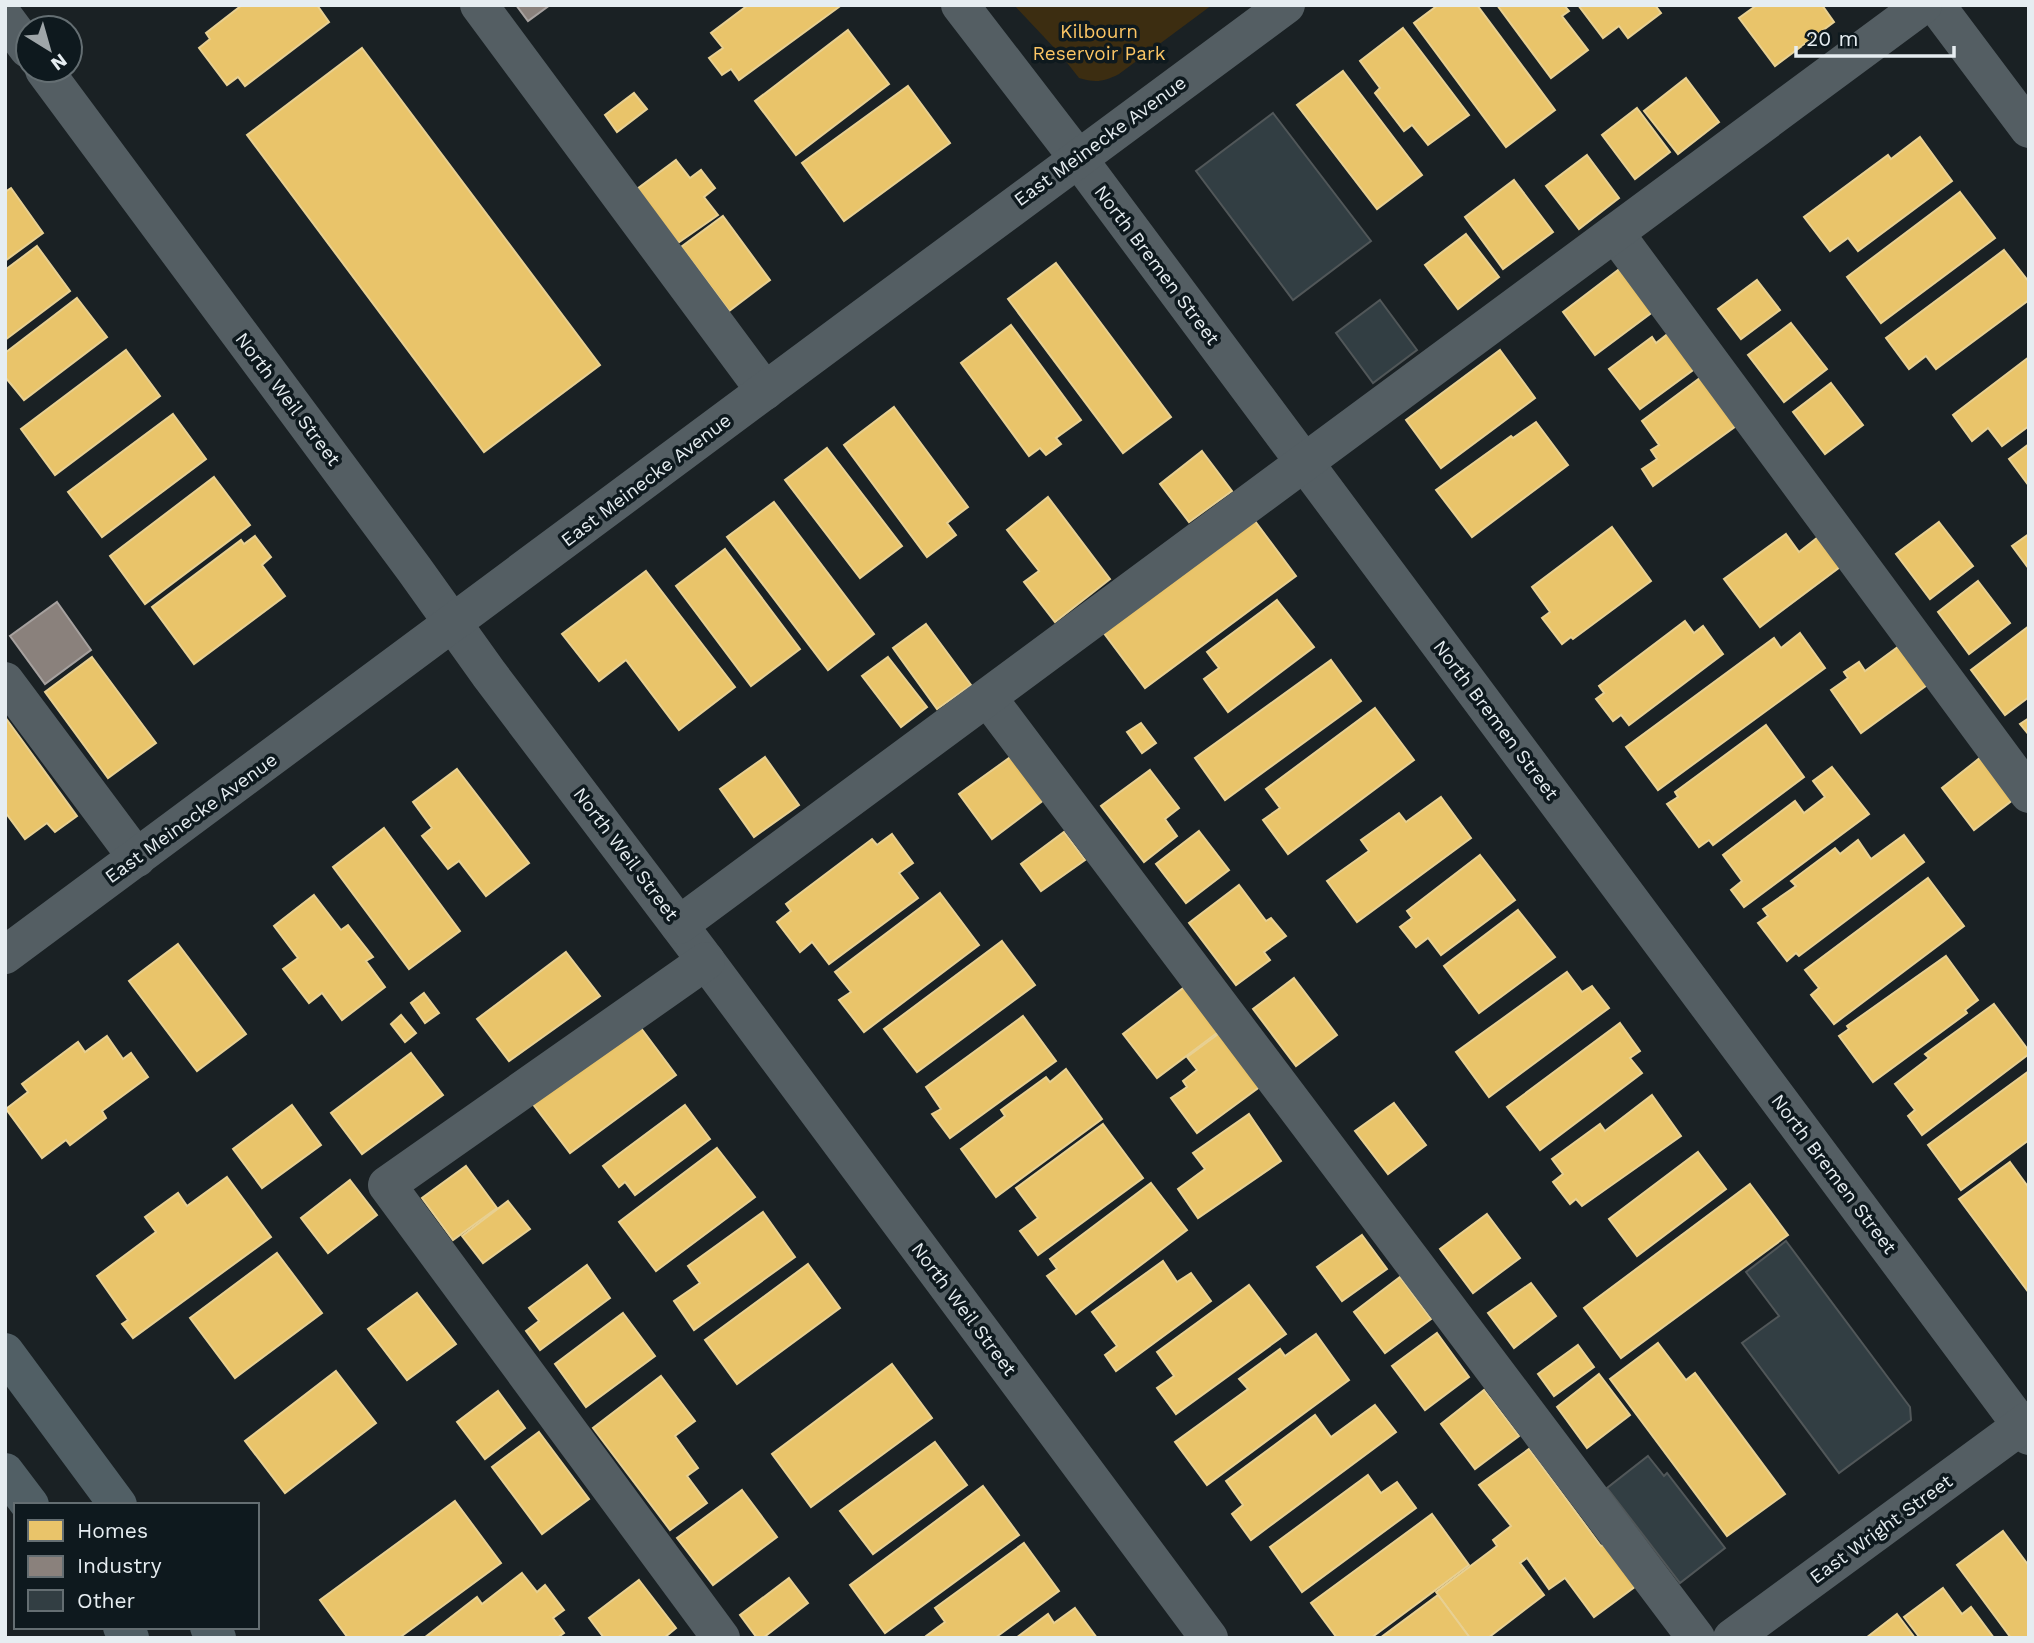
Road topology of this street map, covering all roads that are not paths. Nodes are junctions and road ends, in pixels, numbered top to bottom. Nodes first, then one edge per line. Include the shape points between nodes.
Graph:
1 (479, 5) edge
2 (960, 5) edge
3 (1286, 5) edge
4 (1923, 5) edge
5 (1936, 5) edge
6 (54, 84) edge
7 (2029, 129) edge
8 (1077, 157) junction
9 (1615, 233) junction
10 (765, 391) junction
11 (1305, 463) junction
12 (454, 624) junction
13 (5, 681) edge
14 (988, 698) junction
15 (2029, 794) edge
16 (137, 858) junction
17 (679, 925) junction
18 (5, 955) edge
19 (706, 961) junction
20 (5, 1352) edge
21 (2026, 1427) edge
22 (5, 1472) edge
23 (28, 1503) edge
24 (117, 1503) edge
25 (721, 1638) edge
26 (1209, 1638) edge
27 (1696, 1638) edge
28 (1732, 1638) edge

1 - 10 street
2 - 8 street, North Bremen Street
3 - 8 street, East Meinecke Avenue
4 - 9 street
5 - 7 street
6 - 12 street, North Weil Street
8 - 10 street, East Meinecke Avenue
8 - 11 street, North Bremen Street
9 - 11 street
9 - 15 street
10 - 12 street, East Meinecke Avenue
11 - 14 street
11 - 21 street, North Bremen Street
12 - 16 street, East Meinecke Avenue
12 - 17 street, North Weil Street
13 - 16 street
14 - 17 street
14 - 27 street
16 - 18 street, East Meinecke Avenue
17 - 19 street, North Weil Street
19 - 25 street via 387,1185
19 - 26 street, North Weil Street
20 - 24 main road
21 - 28 street, East Wright Street
22 - 23 main road

